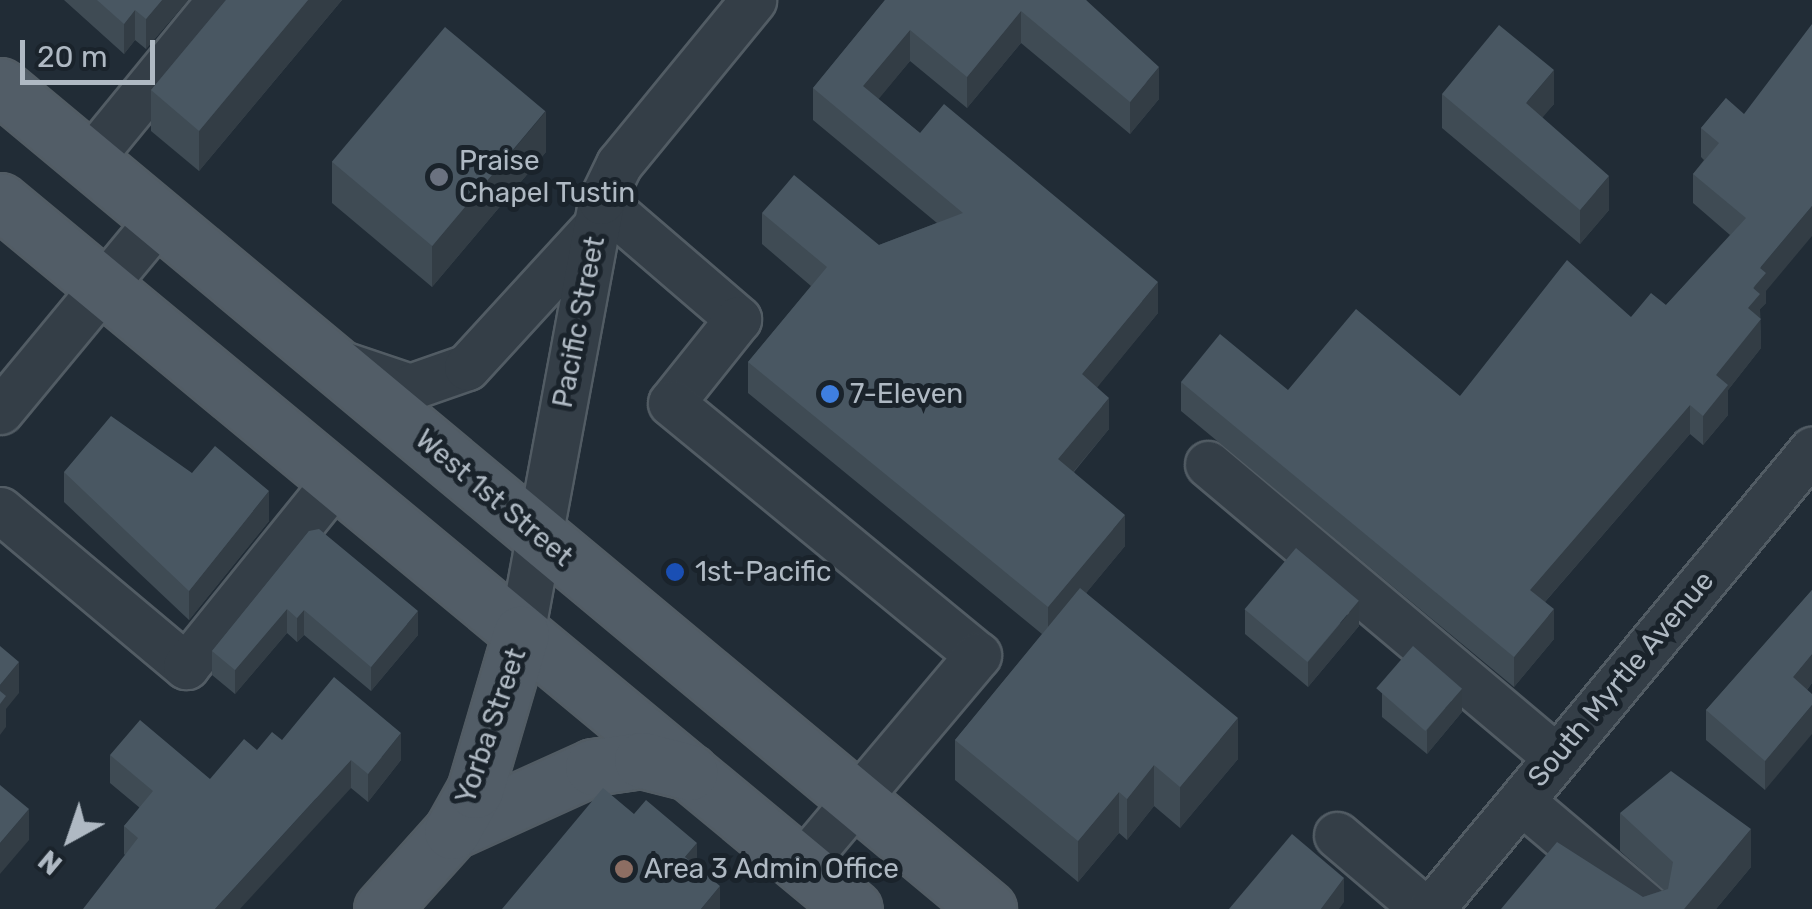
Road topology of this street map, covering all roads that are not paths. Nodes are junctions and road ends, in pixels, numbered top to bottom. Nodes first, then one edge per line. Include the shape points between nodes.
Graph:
1 (220, 0) edge
2 (753, 0) edge
3 (0, 86) edge
4 (88, 160) junction
5 (0, 201) edge
6 (599, 213) junction
7 (158, 219) junction
8 (103, 286) junction
9 (324, 356) junction
10 (2, 405) edge
11 (1812, 450) edge
12 (1208, 464) dead end
13 (336, 480) junction
14 (0, 510) edge
15 (538, 534) junction
16 (522, 634) junction
17 (1556, 758) junction
18 (689, 772) junction
19 (856, 799) junction
20 (1521, 801) junction
21 (452, 831) junction
22 (1337, 835) dead end
23 (801, 865) junction
24 (382, 909) edge
25 (854, 909) edge
26 (988, 909) edge
27 (1427, 909) edge
28 (1649, 909) edge

1 - 4 street
2 - 6 street, Pacific Street via 627,153
3 - 4 main road, West 1st Street
4 - 7 main road, West 1st Street
5 - 8 main road
6 - 9 street via 507,330 446,378 410,387
6 - 15 street, Pacific Street
6 - 19 street via 738,318 671,402 978,655
7 - 8 street
7 - 9 main road, West 1st Street
8 - 10 street
8 - 13 main road
9 - 15 main road, West 1st Street
11 - 17 street, South Myrtle Avenue
12 - 17 street
13 - 14 street via 186,666
13 - 16 main road
15 - 16 street, Pacific Street
15 - 19 main road, West 1st Street
16 - 18 main road
16 - 21 main road, Yorba Street via 474,790
17 - 20 street, South Myrtle Avenue
18 - 21 main road via 642,760 593,767
18 - 23 main road
19 - 23 street
19 - 26 main road, West 1st Street
20 - 27 street, South Myrtle Avenue
20 - 28 street
21 - 24 main road, Yorba Street
22 - 27 street
23 - 25 main road

